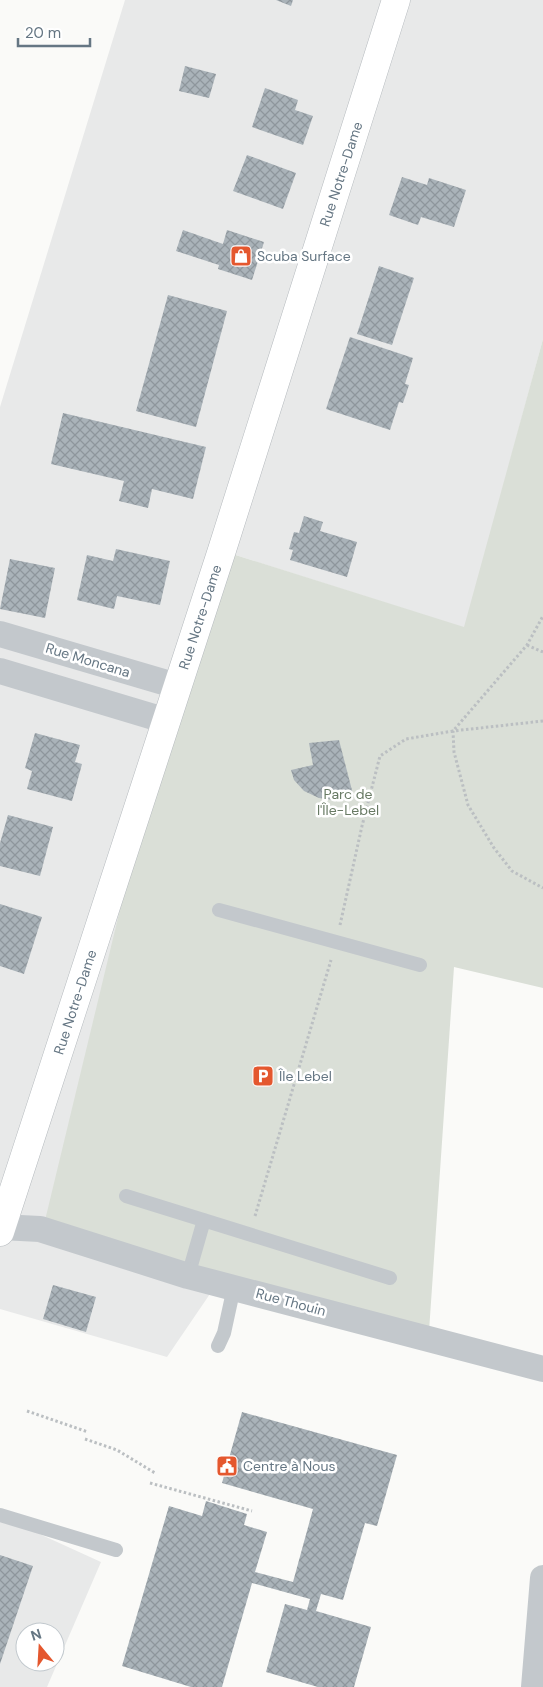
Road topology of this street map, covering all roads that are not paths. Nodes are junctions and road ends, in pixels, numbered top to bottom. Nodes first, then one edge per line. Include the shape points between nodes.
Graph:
1 (396, 0) edge
2 (0, 634) edge
3 (0, 671) edge
4 (177, 686) junction
5 (167, 721) junction
6 (220, 910) dead end
7 (420, 965) dead end
8 (6, 1191) edge
9 (126, 1196) dead end
10 (204, 1220) junction
11 (0, 1229) edge
12 (40, 1229) junction
13 (188, 1276) junction
14 (390, 1278) dead end
15 (234, 1287) junction
16 (218, 1346) dead end
17 (543, 1369) edge
18 (0, 1515) edge
19 (116, 1550) dead end
20 (543, 1578) edge
21 (534, 1687) edge

1 - 4 main road, Rue Notre-Dame
2 - 4 street, Rue Moncana
3 - 5 street
4 - 5 main road, Rue Notre-Dame
5 - 8 main road, Rue Notre-Dame
6 - 7 lane
8 - 11 main road, Rue Notre-Dame
8 - 12 street
9 - 10 lane
10 - 13 lane
10 - 14 lane
11 - 12 street, Rue Thouin
12 - 13 street, Rue Thouin
13 - 15 street, Rue Thouin
15 - 16 lane
15 - 17 street, Rue Thouin
18 - 19 lane
20 - 21 street

